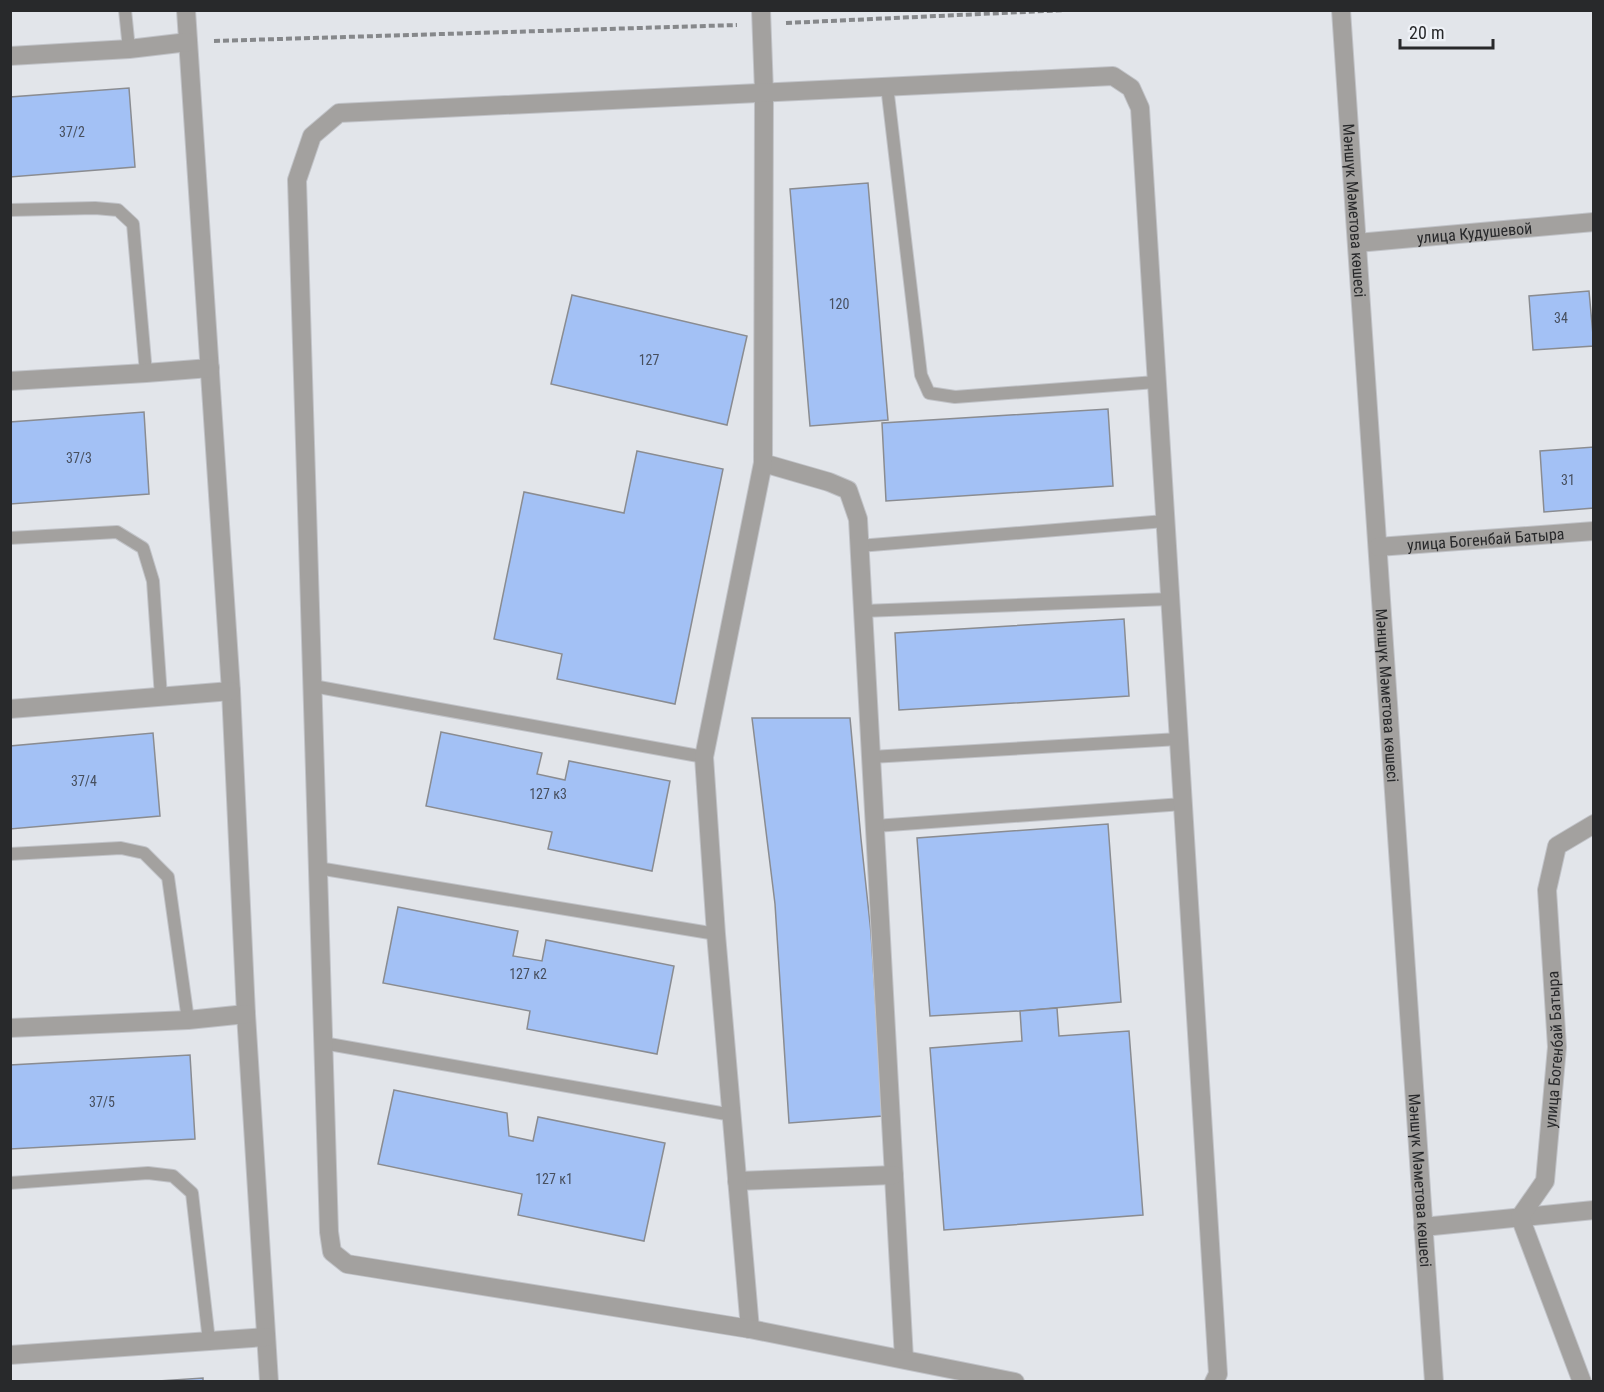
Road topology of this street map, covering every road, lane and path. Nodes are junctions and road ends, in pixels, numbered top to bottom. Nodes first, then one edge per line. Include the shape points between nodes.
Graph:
1 (125, 10) edge
2 (186, 10) edge
3 (1067, 10) edge
4 (1341, 10) edge
5 (761, 17) edge
6 (188, 42) junction
7 (129, 49) junction
8 (10, 56) edge
9 (887, 86) junction
10 (764, 92) junction
11 (10, 210) edge
12 (1593, 222) edge
13 (1357, 243) junction
14 (210, 368) junction
15 (146, 373) junction
16 (10, 381) edge
17 (1156, 382) junction
18 (763, 463) junction
19 (1165, 521) junction
20 (1593, 531) edge
21 (10, 538) edge
22 (859, 546) junction
23 (1378, 547) junction
24 (1170, 599) junction
25 (863, 610) junction
26 (313, 686) junction
27 (231, 691) junction
28 (160, 697) junction
29 (10, 709) edge
30 (1179, 740) junction
31 (704, 757) junction
32 (871, 757) junction
33 (1183, 804) junction
34 (1593, 824) edge
35 (875, 826) junction
36 (10, 854) edge
37 (318, 868) junction
38 (716, 934) junction
39 (246, 1014) junction
40 (188, 1020) junction
41 (10, 1029) edge
42 (323, 1043) junction
43 (732, 1115) junction
44 (894, 1175) junction
45 (737, 1181) junction
46 (10, 1183) edge
47 (1593, 1210) edge
48 (1520, 1217) junction
49 (1424, 1227) junction
50 (750, 1329) junction
51 (266, 1337) junction
52 (209, 1341) junction
53 (10, 1355) edge
54 (904, 1359) junction
55 (269, 1382) edge
56 (1015, 1382) edge
57 (1214, 1382) edge
58 (1434, 1382) edge
59 (1582, 1382) edge

1 - 7 lane
2 - 6 street
3 - 5 path
4 - 13 street, Мәншүк Мәметова көшесі
5 - 6 path
5 - 10 street
6 - 7 street
6 - 14 street
7 - 8 street
9 - 10 street
9 - 17 lane via 921,375 929,393 955,397
9 - 17 street via 1113,76 1131,88 1140,108
10 - 18 street
10 - 26 street via 339,113 312,136 297,180
11 - 15 lane via 118,210 133,224
12 - 13 street, улица Кудушевой
13 - 23 street, Мәншүк Мәметова көшесі
14 - 15 street
14 - 27 street
15 - 16 street
17 - 19 street
18 - 22 street via 848,490 858,519
18 - 31 street
19 - 22 lane
19 - 24 street
20 - 23 street, улица Богенбай Батыра
21 - 28 lane via 117,532 143,548 153,581
22 - 25 street
23 - 49 street, Мәншүк Мәметова көшесі
24 - 25 lane
24 - 30 street
25 - 32 street
26 - 31 lane
26 - 37 street
27 - 28 street
27 - 39 street
28 - 29 street
30 - 32 lane
30 - 33 street
31 - 38 street
32 - 35 street
33 - 35 lane
33 - 57 street via 1218,1374
34 - 48 street, улица Богенбай Батыра via 1557,846 1547,890 1557,1047 1545,1181
35 - 44 street
36 - 40 lane via 121,848 144,853 168,876
37 - 38 lane
37 - 42 street
38 - 43 street
39 - 40 street
39 - 51 street
40 - 41 street
42 - 43 lane
42 - 50 street via 329,1232 332,1252 347,1264
43 - 45 street
44 - 45 street
44 - 54 street
45 - 50 street
46 - 52 lane via 148,1173 173,1176 192,1193
47 - 48 street
48 - 49 street
48 - 59 street
49 - 58 street, Мәншүк Мәметова көшесі
50 - 54 street
51 - 52 street
51 - 55 street
52 - 53 street
54 - 56 street

